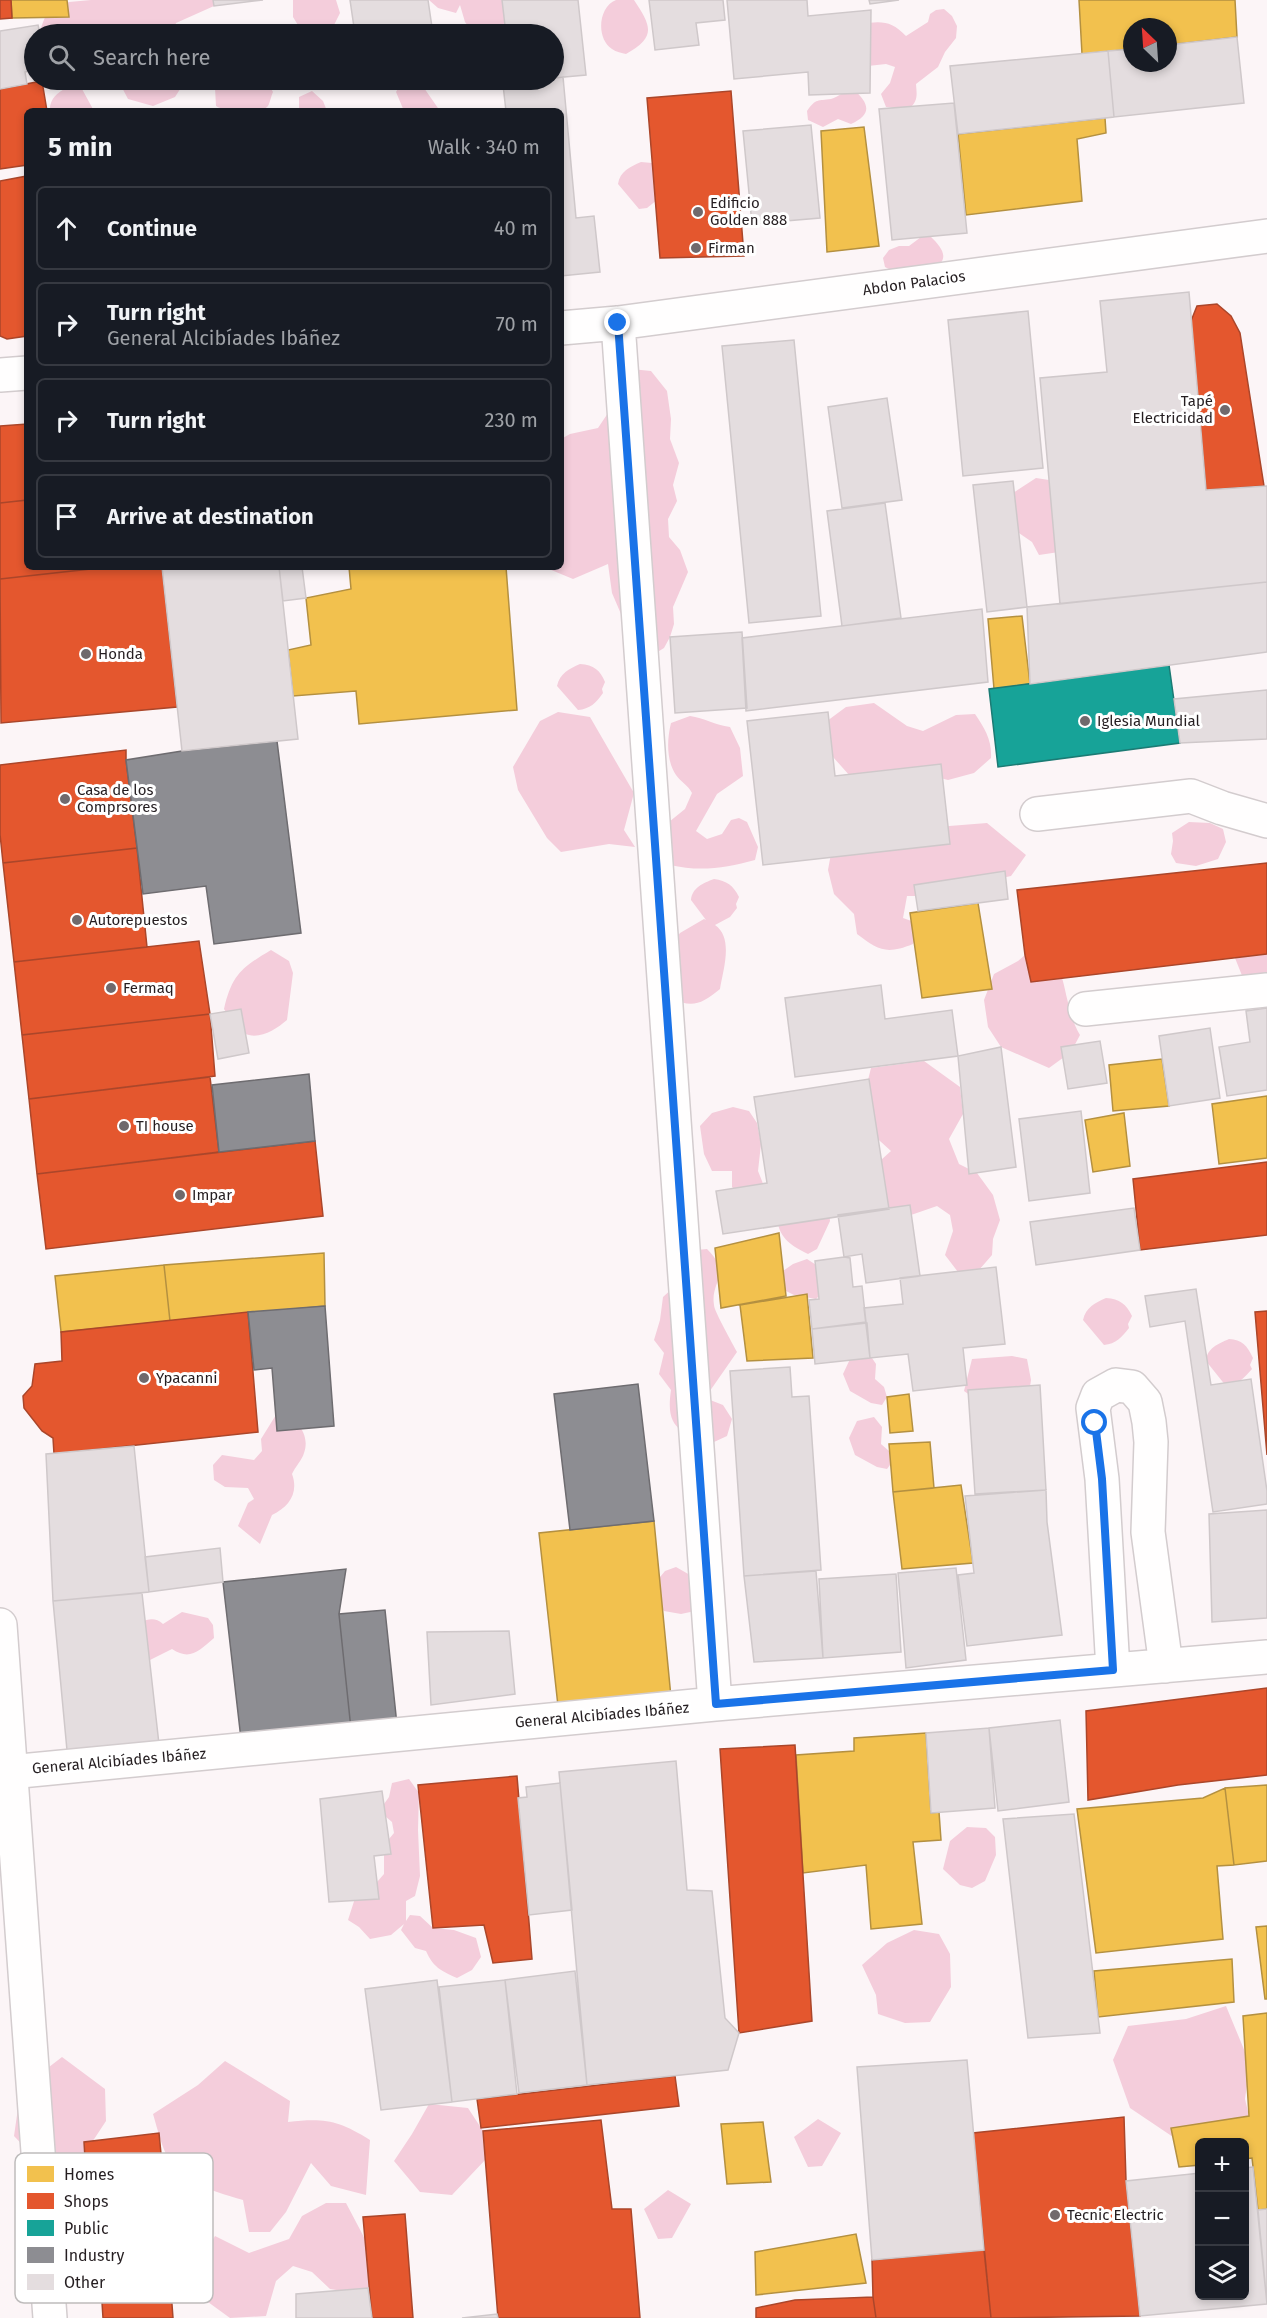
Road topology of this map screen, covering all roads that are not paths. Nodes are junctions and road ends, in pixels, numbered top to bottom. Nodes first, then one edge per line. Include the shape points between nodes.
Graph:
1 (1267, 236) edge
2 (618, 323) junction
3 (564, 328) edge
4 (24, 373) edge
5 (0, 375) edge
6 (1037, 814) dead end
7 (1267, 821) edge
8 (1267, 990) edge
9 (1085, 1009) dead end
10 (0, 1625) edge
11 (1267, 1657) edge
12 (1166, 1666) junction
13 (1113, 1670) junction
14 (716, 1704) junction
15 (10, 1772) junction
16 (38, 2153) edge
17 (49, 2303) edge
18 (50, 2318) edge

1 - 2 main road, Abdon Palacios
2 - 3 main road, Abdon Palacios
2 - 14 main road
4 - 5 main road
6 - 7 main road via 1191,796
8 - 9 main road
10 - 15 main road
11 - 12 main road, General Alcibíades Ibáñez
12 - 13 main road, General Alcibíades Ibáñez
12 - 13 main road via 1148,1532 1149,1422 1145,1402 1132,1387 1116,1385 1098,1395 1093,1408 1102,1479
13 - 14 main road, General Alcibíades Ibáñez
14 - 15 main road, General Alcibíades Ibáñez
15 - 16 main road
17 - 18 main road

